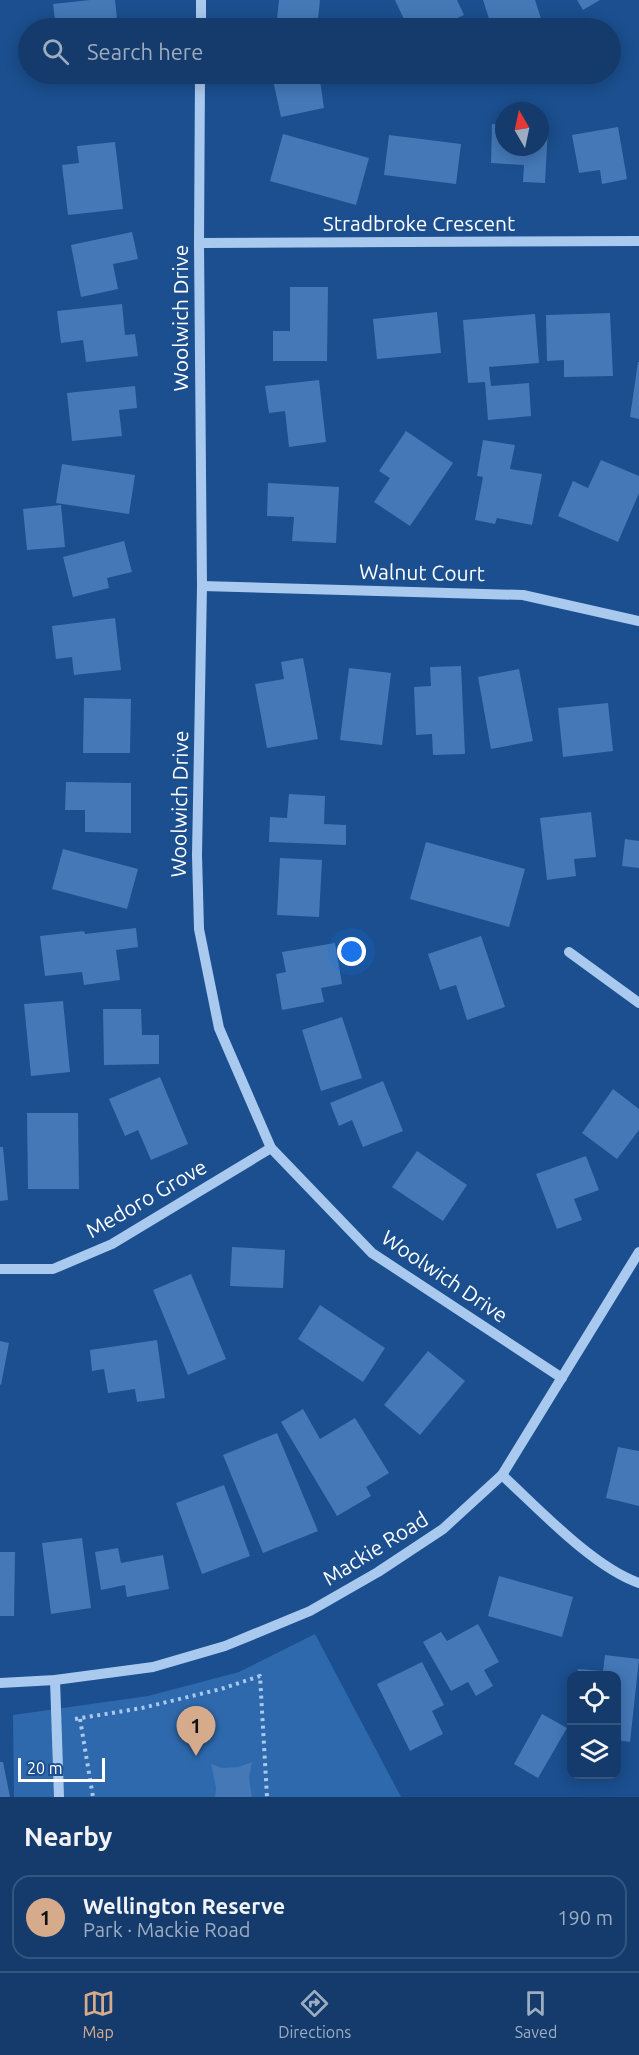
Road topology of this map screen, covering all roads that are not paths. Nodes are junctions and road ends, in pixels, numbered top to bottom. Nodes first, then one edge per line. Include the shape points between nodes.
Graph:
1 (201, 0) edge
2 (201, 18) edge
3 (200, 84) edge
4 (639, 241) edge
5 (199, 243) junction
6 (202, 586) junction
7 (639, 621) edge
8 (569, 952) dead end
9 (639, 1003) edge
10 (271, 1148) junction
11 (639, 1252) edge
12 (0, 1269) edge
13 (562, 1378) junction
14 (502, 1475) junction
15 (639, 1583) edge
16 (55, 1680) junction
17 (0, 1683) edge
18 (59, 1797) edge

1 - 2 street
3 - 5 street, Woolwich Drive
4 - 5 street, Stradbroke Crescent
5 - 6 street, Woolwich Drive
6 - 7 street, Walnut Court via 523,595
6 - 10 street, Woolwich Drive via 199,929 219,1028
8 - 9 street
10 - 12 street, Medoro Grove via 112,1244 53,1269
10 - 13 street, Woolwich Drive via 372,1253
11 - 13 street, Mackie Road
13 - 14 street, Mackie Road
14 - 15 street via 586,1552
14 - 16 street, Mackie Road via 443,1529 310,1611 225,1646 153,1667
16 - 17 street, Mackie Road
16 - 18 street

